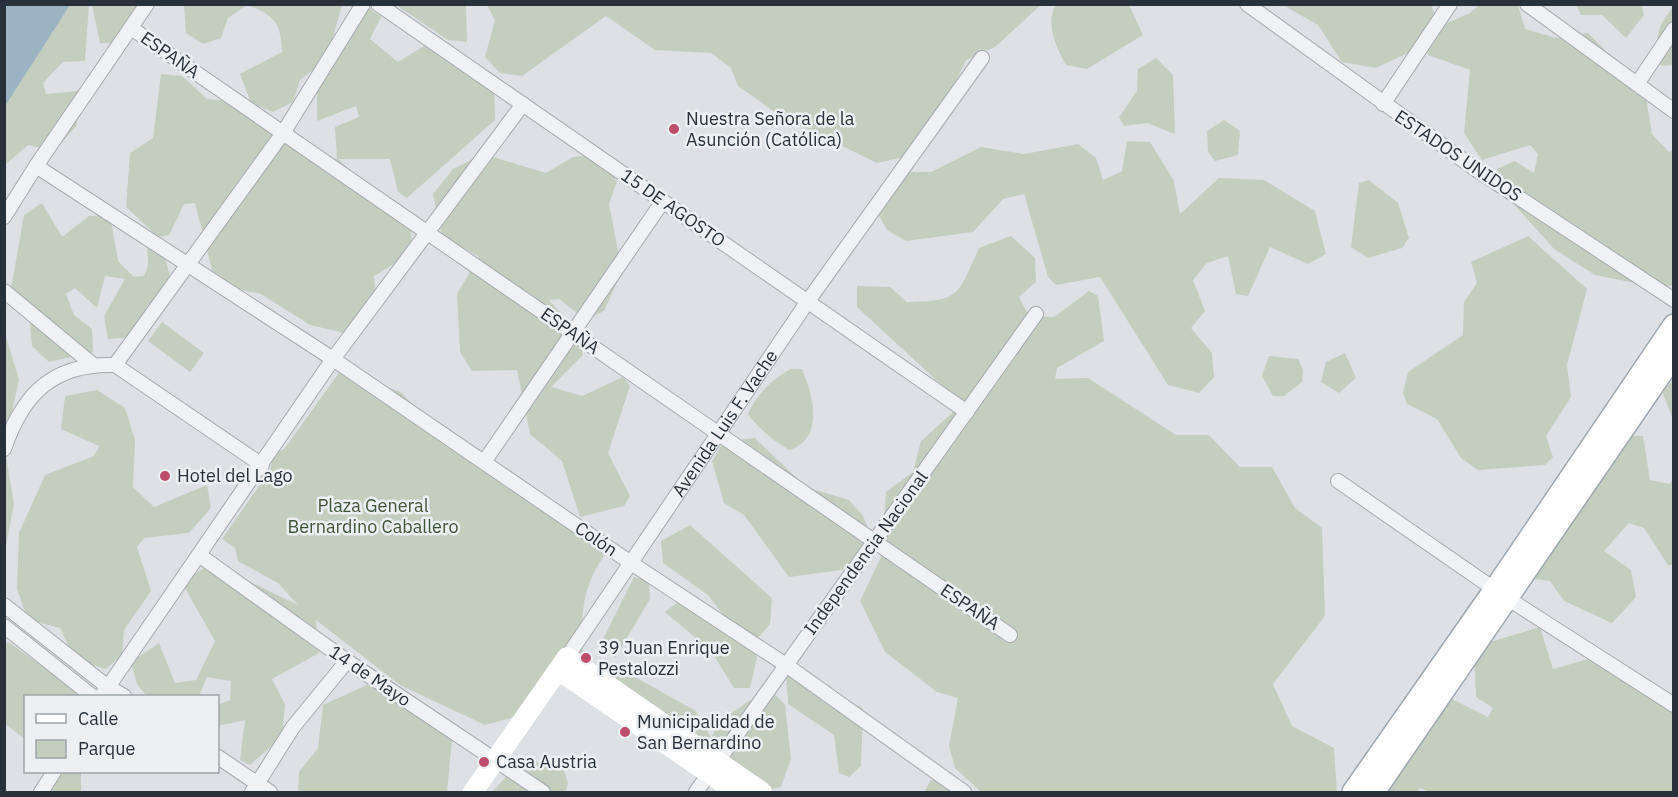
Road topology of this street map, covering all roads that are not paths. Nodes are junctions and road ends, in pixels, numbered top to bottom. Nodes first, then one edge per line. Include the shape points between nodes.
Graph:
1 (147, 4) edge
2 (363, 4) edge
3 (378, 4) edge
4 (1247, 4) edge
5 (1450, 4) edge
6 (1527, 4) edge
7 (131, 28) junction
8 (1674, 29) edge
9 (982, 58) dead end
10 (1636, 84) junction
11 (523, 104) junction
12 (1383, 104) junction
13 (1674, 111) edge
14 (283, 133) junction
15 (36, 166) junction
16 (663, 201) junction
17 (4, 217) edge
18 (429, 234) junction
19 (189, 266) junction
20 (4, 291) edge
21 (808, 300) junction
22 (1674, 300) edge
23 (1036, 314) dead end
24 (1674, 325) edge
25 (572, 333) junction
26 (1674, 355) edge
27 (333, 359) junction
28 (92, 364) junction
29 (115, 365) junction
30 (967, 412) junction
31 (717, 433) junction
32 (4, 449) edge
33 (484, 462) junction
34 (262, 465) junction
35 (1338, 481) dead end
36 (874, 542) junction
37 (199, 555) junction
38 (631, 563) junction
39 (1501, 594) junction
40 (4, 605) edge
41 (4, 626) edge
42 (1010, 634) dead end
43 (347, 661) junction
44 (563, 664) junction
45 (786, 665) junction
46 (105, 692) edge
47 (91, 695) edge
48 (1674, 705) edge
49 (219, 758) edge
50 (497, 760) junction
51 (712, 768) junction
52 (53, 773) edge
53 (255, 788) edge
54 (41, 792) edge
55 (270, 792) edge
56 (473, 792) edge
57 (543, 792) edge
58 (696, 792) edge
59 (736, 792) edge
60 (762, 792) edge
61 (964, 792) edge
62 (1353, 792) edge
63 (1374, 792) edge

1 - 7 street
2 - 14 street
3 - 11 street, 15 DE AGOSTO
4 - 12 street, ESTADOS UNIDOS
5 - 12 street
6 - 10 street
7 - 14 street, ESPAÑA
7 - 15 street
8 - 10 street
9 - 21 street, Avenida Luis F. Vache
10 - 13 street
11 - 16 street, 15 DE AGOSTO
11 - 18 street
12 - 22 street, ESTADOS UNIDOS
14 - 18 street, ESPAÑA
14 - 19 street
15 - 17 street
15 - 19 street, Colón
16 - 21 street, 15 DE AGOSTO
16 - 25 street
18 - 25 street, ESPAÑA
18 - 27 street
19 - 27 street, Colón
19 - 29 street
20 - 28 street
21 - 30 street, 15 DE AGOSTO
21 - 31 street, Avenida Luis F. Vache
23 - 30 street, Independencia Nacional
24 - 39 main road
25 - 31 street, ESPAÑA
25 - 33 street
26 - 39 main road
27 - 33 street, Colón
27 - 34 street
28 - 29 street
28 - 32 street via 62,371 35,393 13,422
29 - 34 street
30 - 36 street, Independencia Nacional
31 - 36 street, ESPAÑA
31 - 38 street, Avenida Luis F. Vache
33 - 38 street, Colón
34 - 37 street
35 - 39 street
36 - 42 street, ESPAÑA
36 - 45 street, Independencia Nacional
37 - 43 street, 14 de Mayo
37 - 46 street
38 - 44 street, Avenida Luis F. Vache
38 - 45 street, Colón
39 - 48 street
39 - 62 main road
39 - 63 main road
40 - 46 street
41 - 47 street
43 - 50 street, 14 de Mayo
43 - 53 street via 293,727
44 - 50 street, Avenida Luis F. Vache
44 - 51 street
45 - 51 street, Independencia Nacional
45 - 61 street, Colón
49 - 53 street
50 - 56 street, Avenida Luis F. Vache
50 - 57 street, 14 de Mayo
51 - 58 street, Independencia Nacional
51 - 59 street
51 - 60 street
52 - 54 street
53 - 55 street

